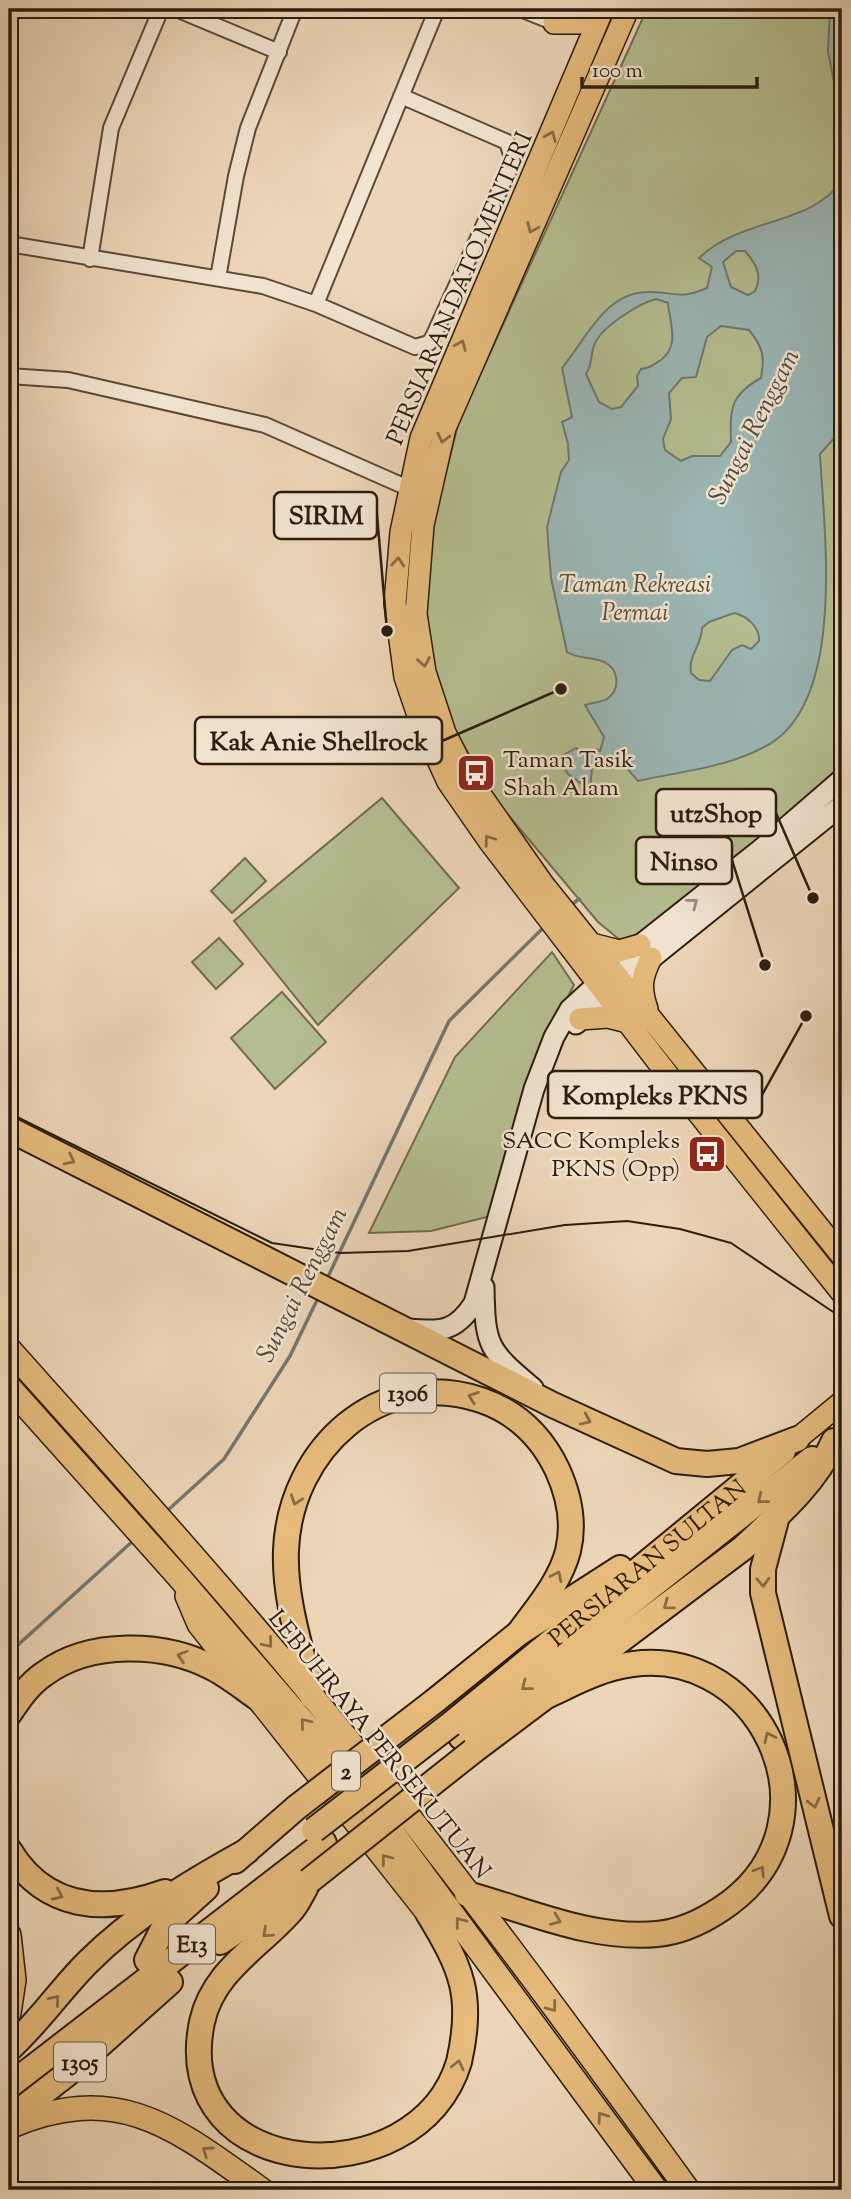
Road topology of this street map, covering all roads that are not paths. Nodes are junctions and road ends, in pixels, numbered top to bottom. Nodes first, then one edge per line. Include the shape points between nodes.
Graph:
1 (161, 9) edge
2 (176, 9) edge
3 (295, 9) edge
4 (437, 9) edge
5 (520, 9) edge
6 (603, 9) edge
7 (626, 9) edge
8 (562, 26) junction
9 (593, 36) junction
10 (279, 52) junction
11 (582, 62) junction
12 (401, 96) junction
13 (9, 244) edge
14 (90, 259) junction
15 (218, 278) junction
16 (316, 303) junction
17 (9, 376) edge
18 (408, 488) junction
19 (842, 779) edge
20 (842, 805) edge
21 (766, 857) junction
22 (536, 890) junction
23 (578, 940) junction
24 (645, 952) junction
25 (610, 981) junction
26 (649, 1014) junction
27 (580, 1020) junction
28 (628, 1022) junction
29 (551, 1050) junction
30 (9, 1129) edge
31 (842, 1256) edge
32 (484, 1272) junction
33 (842, 1293) edge
34 (403, 1328) junction
35 (9, 1349) edge
36 (9, 1387) edge
37 (842, 1402) edge
38 (553, 1405) junction
39 (838, 1438) edge
40 (797, 1439) junction
41 (778, 1516) junction
42 (701, 1520) junction
43 (178, 1576) junction
44 (519, 1633) junction
45 (312, 1696) junction
46 (544, 1697) junction
47 (262, 1701) junction
48 (9, 1714) edge
49 (462, 1737) junction
50 (319, 1836) junction
51 (9, 1850) edge
52 (247, 1851) junction
53 (309, 1881) junction
54 (188, 1884) junction
55 (467, 1894) junction
56 (428, 1913) junction
57 (842, 1916) edge
58 (9, 1935) edge
59 (147, 1960) junction
60 (501, 1976) junction
61 (147, 2000) junction
62 (9, 2012) edge
63 (94, 2020) junction
64 (55, 2041) junction
65 (9, 2049) edge
66 (9, 2067) edge
67 (9, 2086) edge
68 (9, 2119) edge
69 (9, 2127) edge
70 (262, 2190) edge
71 (656, 2190) edge
72 (688, 2190) edge

1 - 14 street via 111,128
2 - 10 street
3 - 10 street
4 - 12 street
5 - 8 street
6 - 8 main road
6 - 9 main road, PERSIARAN DATO MENTERI
7 - 9 street via 616,15 606,36
7 -> 22 main road, PERSIARAN DATO MENTERI via 445,428 423,525 416,614 425,672 445,733
8 - 9 street
8 - 11 main road via 583,48
9 - 11 main road, PERSIARAN DATO MENTERI
10 - 15 street via 248,128
18 -> 11 main road, PERSIARAN DATO MENTERI via 421,438
12 - 16 street
12 - 16 street via 507,142 513,161 433,337 423,346 415,347
13 - 14 street
14 - 15 street
15 - 16 street
17 - 18 street via 68,380 265,425
22 -> 18 main road, PERSIARAN DATO MENTERI via 448,782 405,677 394,603
19 - 21 main road
20 - 21 main road
21 - 24 main road
22 - 23 main road, PERSIARAN DATO MENTERI
23 - 24 main road via 619,951
23 - 25 main road, PERSIARAN DATO MENTERI
24 - 25 main road
24 - 26 main road via 640,989
25 - 26 main road, PERSIARAN DATO MENTERI
25 - 27 main road
25 - 28 main road, PERSIARAN DATO MENTERI
25 - 29 main road via 570,1009
26 - 31 main road, PERSIARAN DATO MENTERI
27 - 28 main road via 608,1017
27 - 29 main road
28 - 33 main road, PERSIARAN DATO MENTERI
29 - 32 main road via 534,1088
30 -> 34 highway
32 - 34 main road via 464,1319 440,1330
32 - 38 main road via 488,1337 498,1358
34 - 38 highway
35 -> 45 highway, LEBUHRAYA PERSEKUTUAN / 2
36 - 43 highway, LEBUHRAYA PERSEKUTUAN / 2
37 - 40 main road, PERSIARAN SULTAN
38 -> 40 highway via 676,1461 740,1461
39 - 41 highway via 827,1459
39 -> 49 highway, PERSIARAN SULTAN
40 - 42 highway, PERSIARAN SULTAN
41 -> 46 highway via 715,1571
41 -> 57 highway via 763,1569 764,1593
42 - 44 highway via 657,1543
42 - 49 highway, PERSIARAN SULTAN
43 - 47 highway via 199,1624
60 -> 43 highway, LEBUHRAYA PERSEKUTUAN / 2 via 355,1782
44 -> 45 highway, 1306 via 555,1583 568,1552 572,1516 549,1452 533,1432 499,1406 457,1392 409,1393 383,1401 352,1419 329,1441 309,1468 293,1506 286,1548 287,1591
44 - 52 highway, bridge
45 - 55 highway, LEBUHRAYA PERSEKUTUAN / 2
46 - 49 highway
55 -> 46 highway via 571,1926 609,1933 659,1934 704,1920 732,1902 758,1878 779,1837 784,1802 781,1763 766,1729 749,1708 715,1683 668,1665 628,1666 595,1674
47 -> 48 highway via 214,1668 178,1653 126,1649 67,1661 44,1674
56 -> 47 highway
49 - 50 highway, E13
49 - 53 highway, bridge
50 - 59 highway, E13
50 - 63 highway, E13
51 -> 54 highway via 41,1886 68,1900 89,1904 136,1902
52 - 54 highway
52 - 59 highway via 165,1925
53 -> 56 highway via 291,1912 236,1961 214,1990 198,2053 206,2091 223,2123 243,2144 274,2162 334,2172 378,2163 400,2152 430,2126 452,2091 465,2035 466,1999 450,1948
53 - 61 highway
65 -> 54 highway via 88,1962
55 -> 72 highway, LEBUHRAYA PERSEKUTUAN / 2
56 - 60 highway via 457,1949
58 - 62 highway via 14,1980
59 - 64 highway, E13
71 -> 60 highway, LEBUHRAYA PERSEKUTUAN / 2
61 - 63 highway
61 - 68 highway, 1305 via 130,2020
63 - 64 highway, E13
64 - 66 highway, E13
64 - 67 highway, E13
70 -> 69 highway via 184,2135 136,2114 109,2108 59,2109

